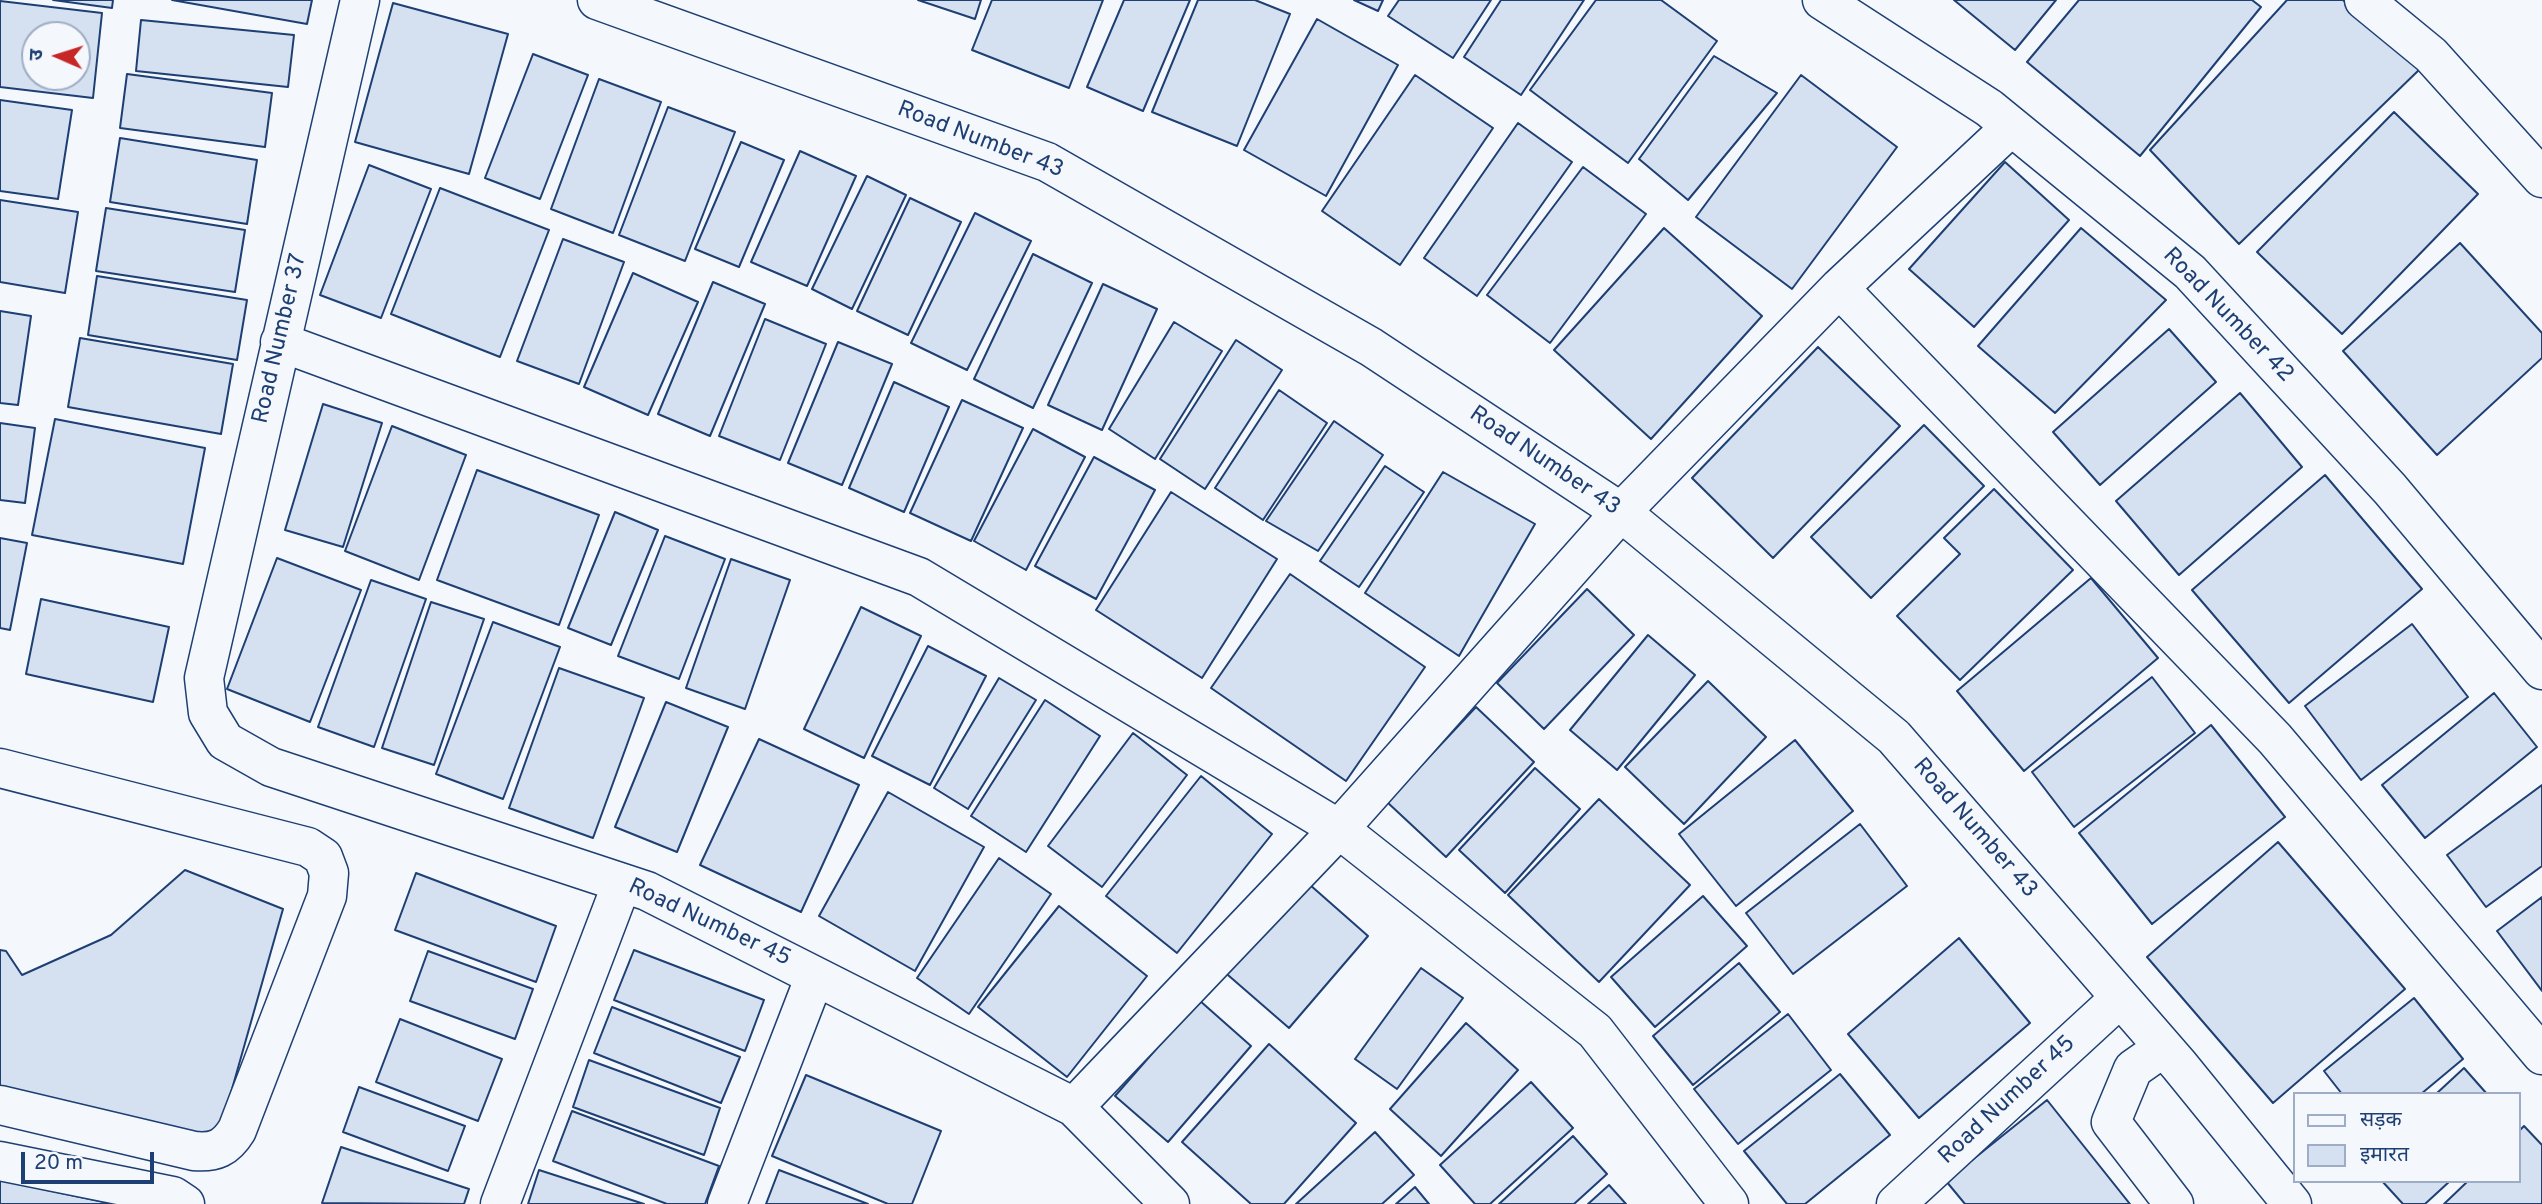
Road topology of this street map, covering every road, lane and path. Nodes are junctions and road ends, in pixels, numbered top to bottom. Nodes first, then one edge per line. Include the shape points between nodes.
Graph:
1 (360, 0) edge
2 (597, 0) edge
3 (1822, 0) edge
4 (2364, 0) edge
5 (2011, 127) junction
6 (2542, 178) edge
7 (1839, 288) junction
8 (280, 342) junction
9 (1621, 512) junction
10 (2542, 670) edge
11 (204, 678) joint
12 (0, 768) edge
13 (1339, 829) junction
14 (622, 883) junction
15 (815, 976) junction
16 (2120, 998) junction
17 (2163, 1048) junction
18 (2542, 1055) edge
19 (0, 1105) edge
20 (1074, 1107) junction
21 (0, 1161) edge
22 (185, 1204) edge
23 (500, 1204) edge
24 (727, 1204) edge
25 (1170, 1204) edge
26 (1729, 1204) edge
27 (1896, 1204) edge
28 (2174, 1204) edge
29 (2292, 1204) edge

1 - 8 street, Road Number 37
2 - 9 street, Road Number 43 via 1047,162 1371,347
3 - 5 street, Road Number 42 via 1989,108
4 - 6 street via 2431,55
5 - 7 street
5 - 10 street, Road Number 42 via 2190,272 2390,489
7 - 9 street
7 - 18 street via 2275,739
8 - 11 street, Road Number 37
8 - 13 street via 919,577
9 - 13 street
9 - 16 street, Road Number 43 via 1894,737
11 - 14 street, Road Number 45 via 208,713 225,741 271,767
12 - 19 street via 309,847 323,857 328,873 327,896 237,1130 219,1150 194,1151
13 - 20 street
13 - 26 street via 1595,1031
14 - 15 street, Road Number 45 via 648,891
14 - 23 street
15 - 20 street, Road Number 45
15 - 24 street
16 - 17 street, Road Number 43
16 - 27 street, Road Number 45
17 - 28 street via 2133,1069 2111,1122
17 - 29 street, Road Number 43
20 - 25 street, Road Number 45
21 - 22 street via 173,1196

